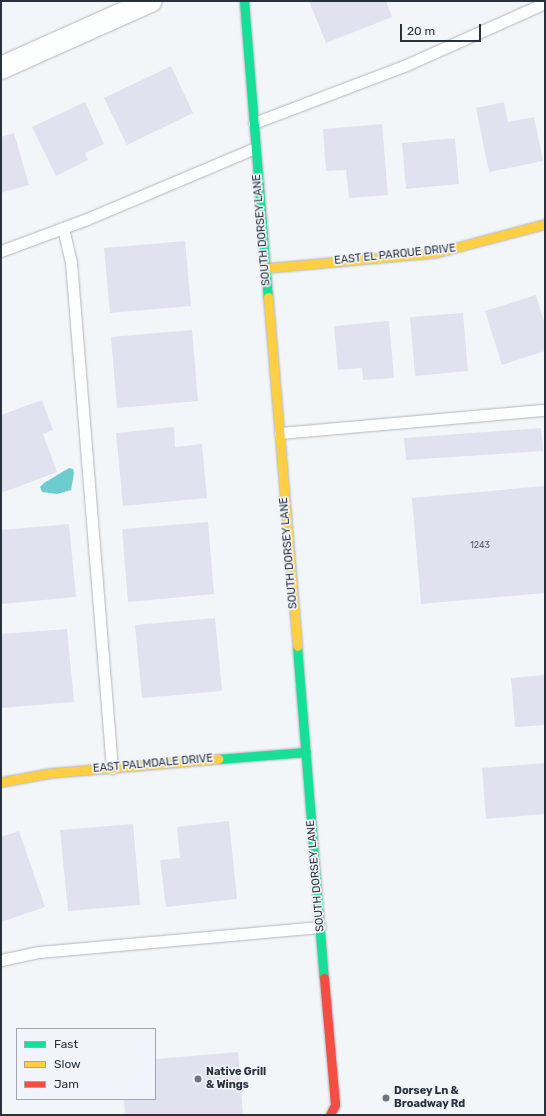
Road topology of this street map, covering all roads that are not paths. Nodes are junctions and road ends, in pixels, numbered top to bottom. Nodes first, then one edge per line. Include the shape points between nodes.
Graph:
1 (151, 1) edge
2 (244, 1) edge
3 (545, 3) edge
4 (1, 68) edge
5 (254, 123) junction
6 (255, 148) junction
7 (545, 224) edge
8 (63, 228) junction
9 (1, 251) edge
10 (266, 268) junction
11 (545, 410) edge
12 (280, 433) junction
13 (306, 752) junction
14 (112, 768) junction
15 (1, 782) edge
16 (320, 927) junction
17 (1, 960) edge
18 (335, 1106) junction
19 (330, 1115) edge
20 (343, 1115) edge

1 - 4 street
2 - 5 street, SOUTH DORSEY LANE
3 - 5 lane via 404,66
5 - 6 street, SOUTH DORSEY LANE
6 - 8 lane
6 - 10 street, SOUTH DORSEY LANE
7 - 10 street, EAST EL PARQUE DRIVE via 435,253
8 - 9 lane
8 - 14 lane via 72,262
10 - 12 street, SOUTH DORSEY LANE
11 - 12 lane
12 - 13 street, SOUTH DORSEY LANE
13 - 14 street, EAST PALMDALE DRIVE
13 - 16 street, SOUTH DORSEY LANE
14 - 15 street, EAST PALMDALE DRIVE via 29,776
16 - 17 lane via 39,952
16 - 18 street, SOUTH DORSEY LANE
18 - 19 street
18 - 20 street

